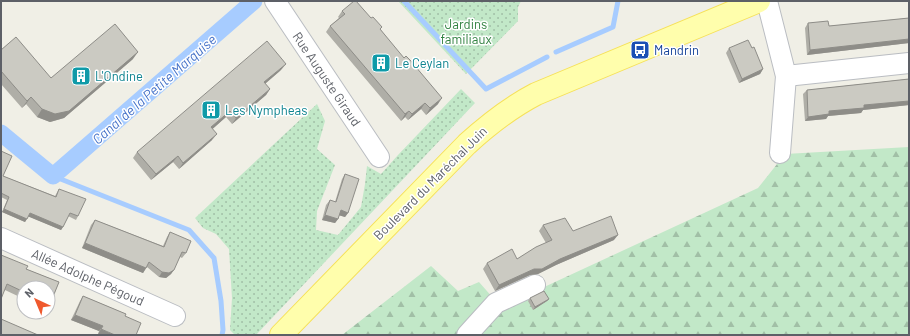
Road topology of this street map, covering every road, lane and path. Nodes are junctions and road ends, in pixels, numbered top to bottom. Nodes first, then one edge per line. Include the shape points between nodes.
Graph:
1 (275, 1) edge
2 (758, 1) edge
3 (767, 1) edge
4 (909, 63) edge
5 (786, 76) junction
6 (780, 153) dead end
7 (379, 157) dead end
8 (1, 238) edge
9 (535, 284) dead end
10 (175, 316) dead end
11 (281, 335) edge
12 (467, 335) edge

1 - 7 street, Rue Auguste Giraud
2 - 11 main road, Boulevard du Maréchal Juin via 536,94 512,107 467,144
3 - 5 street
4 - 5 street
5 - 6 street
8 - 10 street, Allée Adolphe Pégoud
9 - 12 street via 496,303

